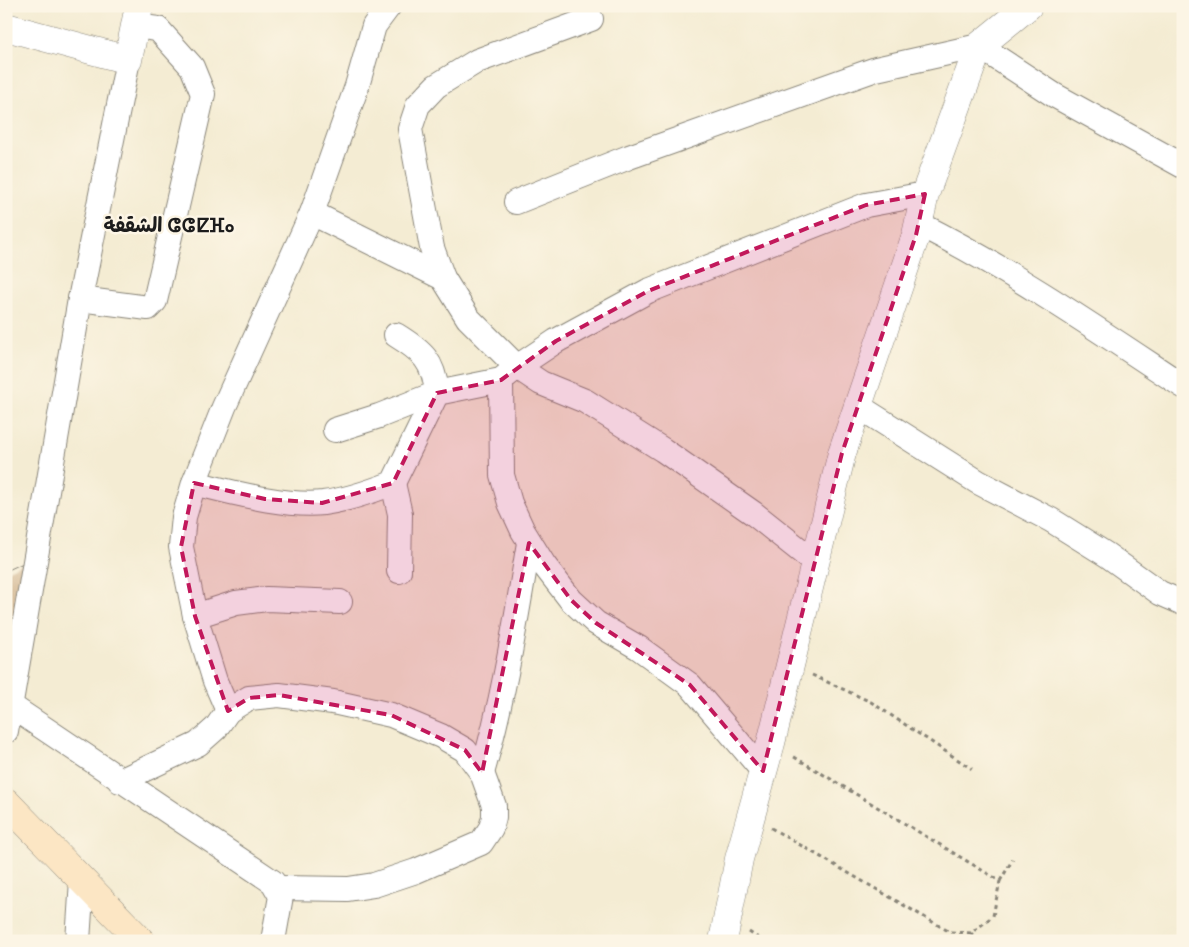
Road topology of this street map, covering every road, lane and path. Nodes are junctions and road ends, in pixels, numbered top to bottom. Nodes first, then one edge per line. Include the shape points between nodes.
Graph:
1 (389, 6) edge
2 (1028, 6) edge
3 (137, 16) edge
4 (591, 19) dead end
5 (6, 27) edge
6 (979, 46) junction
7 (128, 60) junction
8 (1183, 166) edge
9 (925, 194) junction
10 (516, 202) dead end
11 (312, 213) junction
12 (919, 224) junction
13 (443, 278) junction
14 (80, 299) junction
15 (396, 335) dead end
16 (509, 373) junction
17 (1183, 386) edge
18 (437, 392) junction
19 (858, 406) junction
20 (335, 430) dead end
21 (194, 483) junction
22 (393, 483) junction
23 (530, 543) junction
24 (816, 563) junction
25 (398, 571) dead end
26 (340, 602) dead end
27 (1183, 603) edge
28 (195, 616) junction
29 (790, 665) junction
30 (11, 706) junction
31 (228, 711) junction
32 (6, 731) edge
33 (771, 743) junction
34 (972, 770) dead end
35 (763, 771) junction
36 (482, 772) junction
37 (120, 781) junction
38 (6, 802) edge
39 (751, 816) junction
40 (1013, 859) dead end
41 (82, 880) junction
42 (1000, 881) junction
43 (278, 888) junction
44 (971, 933) junction
45 (78, 941) edge
46 (141, 941) edge
47 (273, 941) edge
48 (723, 941) edge
49 (978, 941) edge

1 - 11 street via 374,26 357,86
2 - 6 street
3 - 7 street
3 - 14 street via 158,29 192,67 203,94 155,301 148,308
4 - 13 street via 477,61 436,86 418,105 410,129 432,248
5 - 7 street
6 - 8 street via 1054,95
6 - 9 street
6 - 10 street via 876,69 629,157
7 - 14 street
9 - 12 street
9 - 16 street via 866,205 648,291 556,341
11 - 13 street
11 - 21 street via 240,371
12 - 17 street via 963,246 1082,319
12 - 19 street
13 - 16 street
14 - 30 street
15 - 18 street via 427,359 436,376
16 - 18 street
16 - 23 street via 502,475 510,503
16 - 24 street via 586,401 753,513
18 - 20 street
18 - 22 street
19 - 24 street via 842,453
19 - 27 street via 978,482 1107,554 1160,593
21 - 22 street via 266,499 322,503 362,495
21 - 28 street via 184,517 181,546
22 - 25 street via 400,514
23 - 35 street via 570,600 596,623 639,648 690,686
23 - 36 street via 501,696
24 - 29 street
26 - 28 street via 267,599 236,603
28 - 31 street
29 - 33 street
29 - 34 path via 872,702
30 - 32 street
30 - 37 street
31 - 36 street via 249,698 279,695 333,702 391,715 465,750
31 - 37 street via 216,728 198,744
33 - 35 street
33 - 42 path
35 - 39 street
36 - 43 street via 494,806 494,817 481,843 416,872 374,885 348,889
37 - 43 street via 263,873
38 - 41 main road
39 - 44 path via 950,932
39 - 48 street
40 - 42 path
41 - 45 street
41 - 46 main road
42 - 44 path via 993,916
43 - 47 street via 280,904
44 - 49 path

